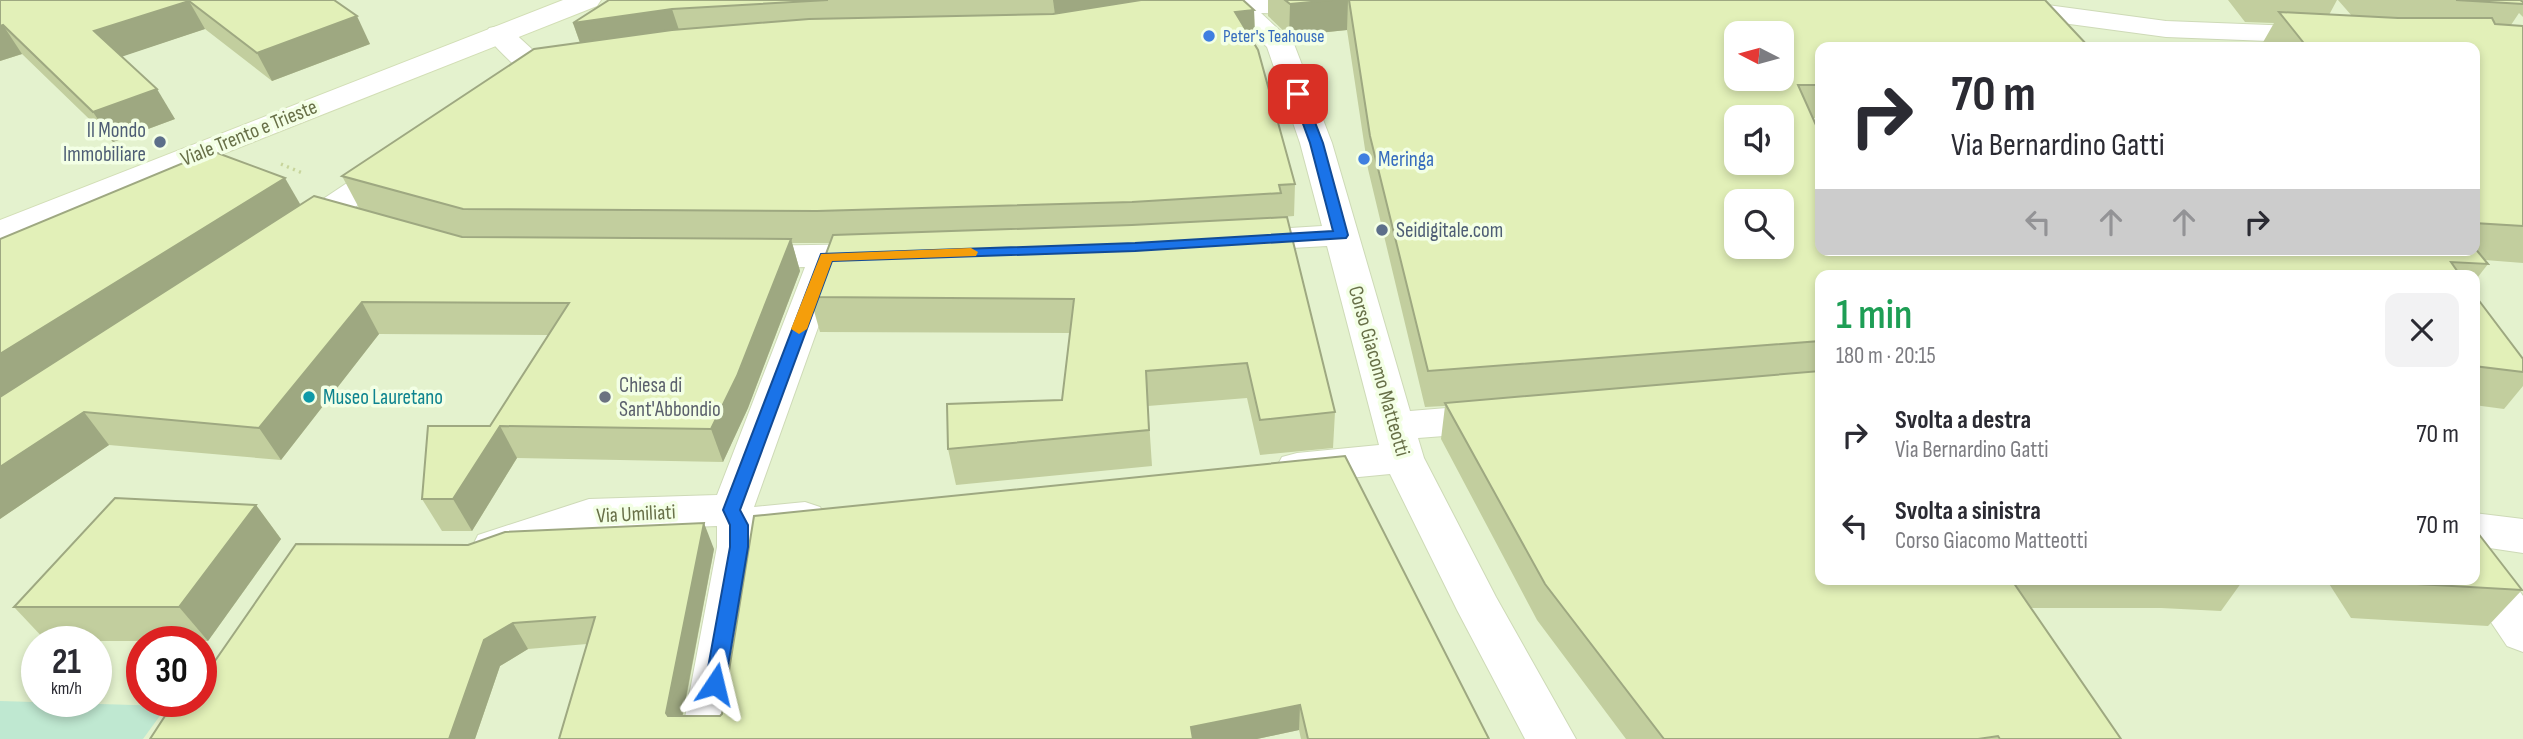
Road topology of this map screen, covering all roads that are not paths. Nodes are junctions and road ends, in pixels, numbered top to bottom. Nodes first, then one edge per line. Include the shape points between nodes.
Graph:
1 (587, 0) edge
2 (2107, 0) edge
3 (1233, 2) edge
4 (1346, 7) dead end
5 (1985, 13) edge
6 (1177, 14) edge
7 (2123, 24) junction
8 (2341, 24) edge
9 (499, 34) junction
10 (2136, 42) edge
11 (538, 73) edge
12 (422, 146) edge
13 (326, 212) junction
14 (364, 223) edge
15 (0, 232) edge
16 (1341, 235) junction
17 (1204, 243) edge
18 (268, 250) edge
19 (906, 254) edge
20 (714, 257) edge
21 (826, 257) junction
22 (1531, 415) edge
23 (1398, 442) junction
24 (1264, 472) edge
25 (836, 515) edge
26 (735, 517) junction
27 (2480, 530) edge
28 (2523, 536) edge
29 (455, 551) edge
30 (2480, 570) edge
31 (2523, 633) edge
32 (706, 739) edge
33 (1551, 739) edge

1 - 9 street, Viale Trento e Trieste
2 - 7 street
3 - 4 street
3 - 6 street
3 - 16 street, Corso Giacomo Matteotti via 1280,44 1316,143
5 - 7 street via 2040,12
7 - 8 street via 2166,29
7 - 10 street
9 - 11 street
9 - 15 street, Viale Trento e Trieste
12 - 13 street
13 - 14 street
13 - 18 street
16 - 17 street
16 - 23 street, Corso Giacomo Matteotti
19 - 21 street
20 - 21 street
21 - 26 street
22 - 23 street
23 - 24 street
23 - 33 street, Corso Giacomo Matteotti via 1480,610
25 - 26 street, Via Umiliati
26 - 29 street, Via Umiliati via 589,515 483,551
26 - 32 street via 739,547
27 - 28 street
30 - 31 street

